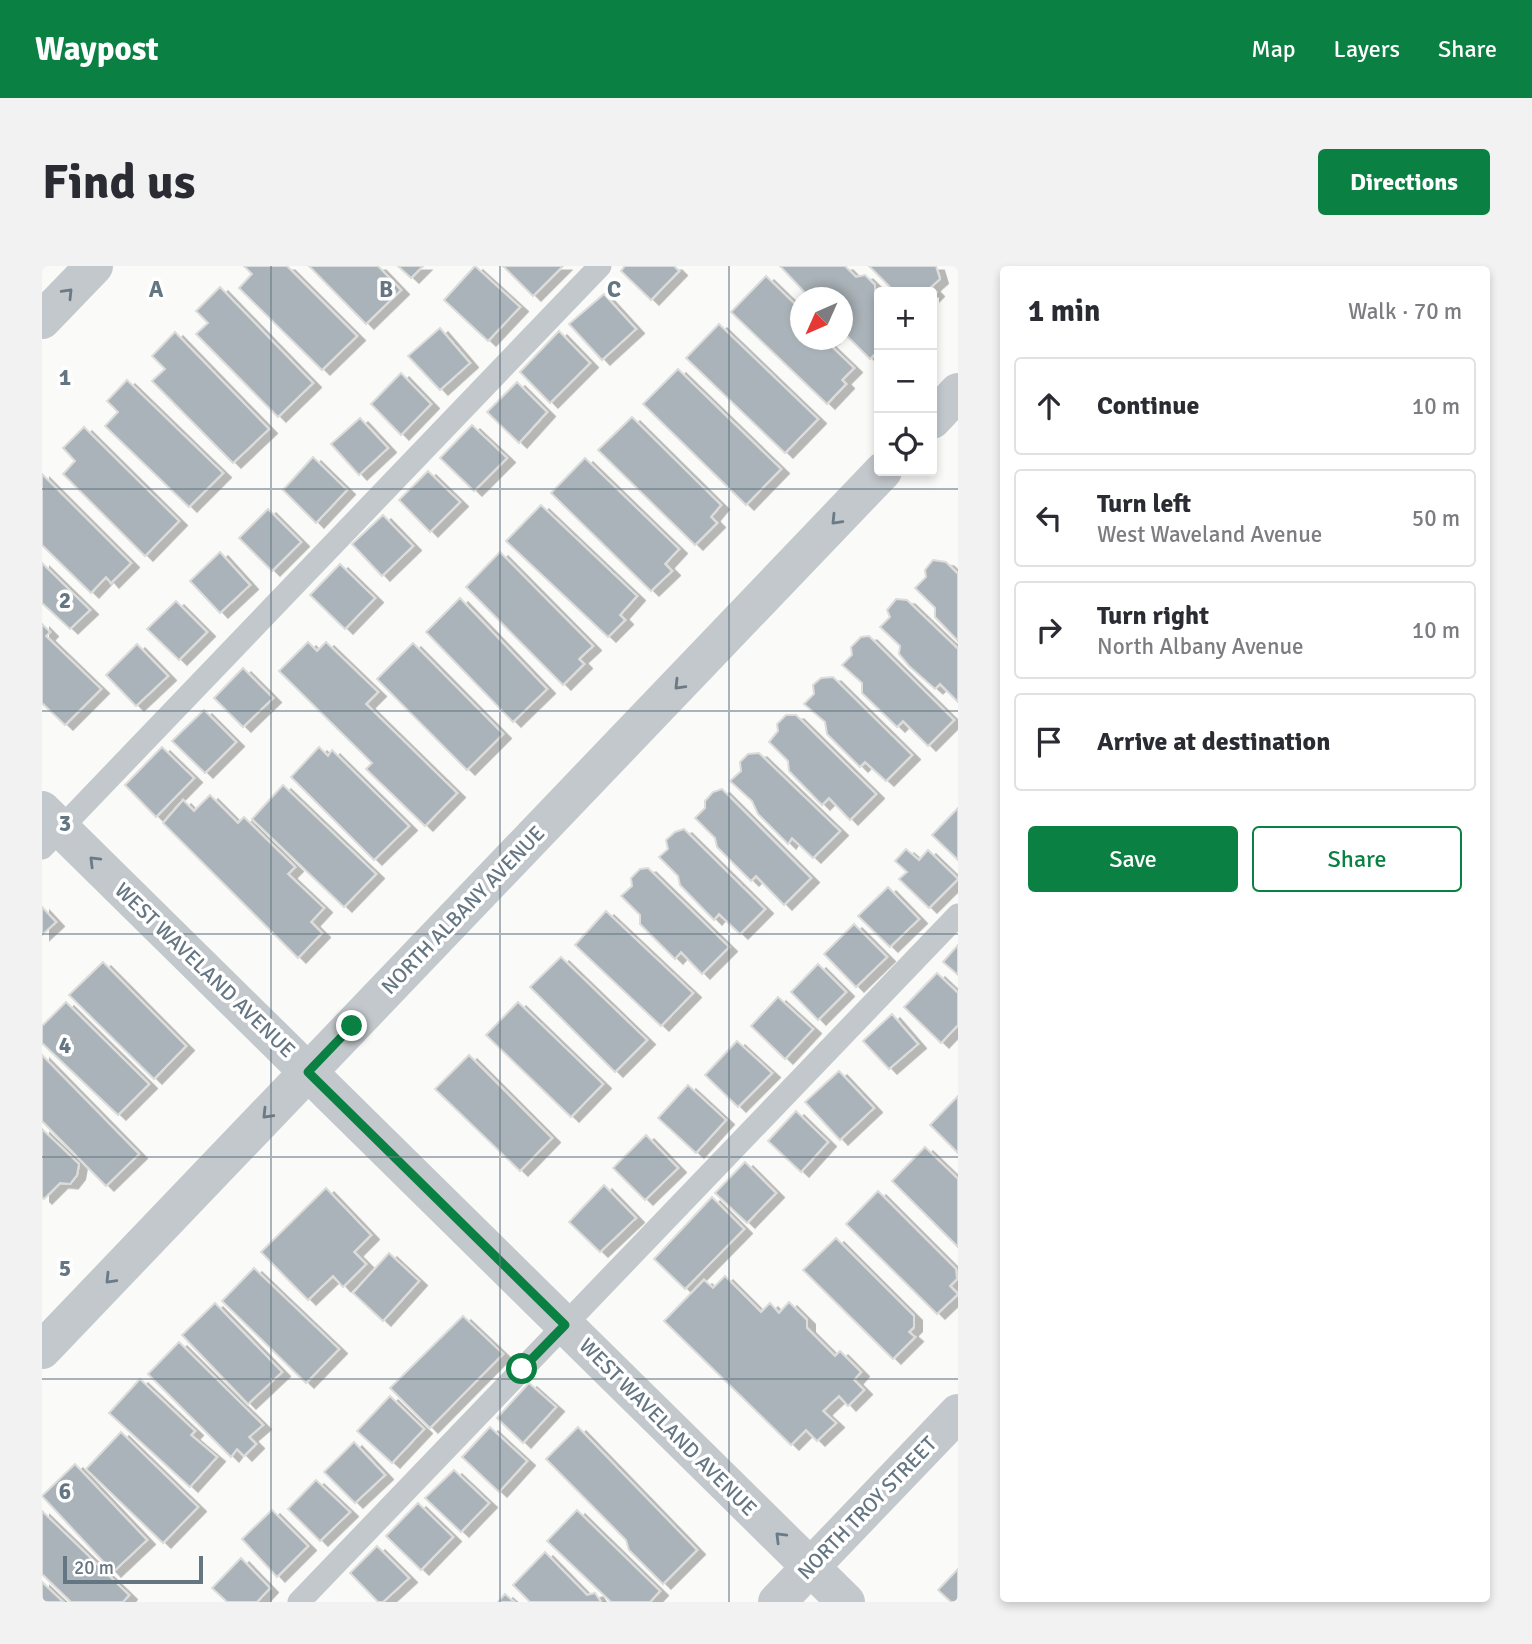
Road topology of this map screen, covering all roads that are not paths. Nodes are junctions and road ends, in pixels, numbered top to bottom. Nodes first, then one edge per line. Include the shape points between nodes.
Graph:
1 (94, 266) edge
2 (600, 266) edge
3 (42, 320) edge
4 (958, 392) edge
5 (937, 415) edge
6 (878, 476) edge
7 (48, 829) edge
8 (958, 915) edge
9 (308, 1072) junction
10 (565, 1325) junction
11 (42, 1350) edge
12 (958, 1413) edge
13 (810, 1567) junction
14 (299, 1602) edge
15 (777, 1602) edge
16 (846, 1602) edge

3 -> 1 street
2 - 7 lane
4 - 5 street
6 -> 9 street, NORTH ALBANY AVENUE
9 -> 7 street, WEST WAVELAND AVENUE
8 - 10 lane
9 - 10 street, WEST WAVELAND AVENUE
9 -> 11 street, NORTH ALBANY AVENUE
13 -> 10 street, WEST WAVELAND AVENUE
10 - 14 lane
12 - 13 street, NORTH TROY STREET
13 - 15 street, NORTH TROY STREET
13 - 16 street, WEST WAVELAND AVENUE

